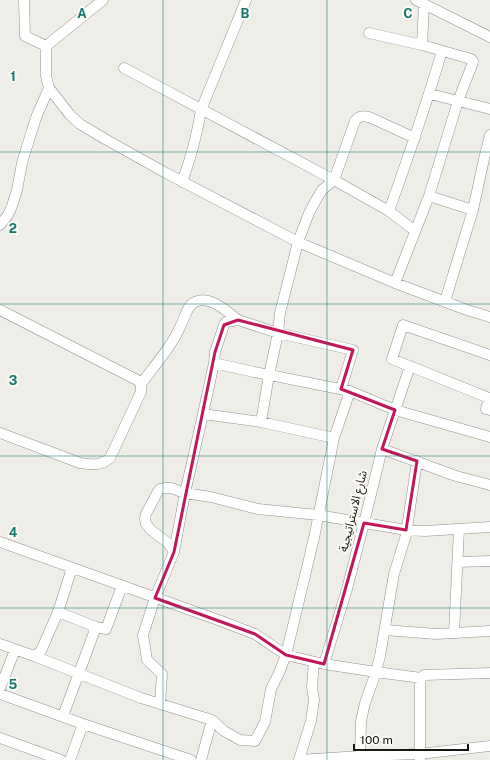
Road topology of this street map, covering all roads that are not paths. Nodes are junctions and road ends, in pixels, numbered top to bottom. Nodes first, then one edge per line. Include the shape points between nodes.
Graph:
1 (24, 0) edge
2 (103, 0) edge
3 (246, 0) edge
4 (420, 2) edge
5 (369, 33) dead end
6 (490, 37) edge
7 (422, 45) junction
8 (46, 46) junction
9 (442, 51) junction
10 (124, 68) dead end
11 (49, 88) junction
12 (430, 94) junction
13 (458, 101) junction
14 (490, 109) edge
15 (201, 110) junction
16 (490, 135) edge
17 (415, 138) junction
18 (487, 160) edge
19 (334, 180) junction
20 (182, 182) junction
21 (429, 196) junction
22 (389, 210) junction
23 (473, 210) junction
24 (0, 225) edge
25 (415, 231) junction
26 (298, 242) junction
27 (395, 283) junction
28 (445, 301) junction
29 (0, 310) edge
30 (490, 317) edge
31 (238, 320) junction
32 (278, 333) junction
33 (490, 355) edge
34 (214, 363) junction
35 (410, 366) junction
36 (269, 375) junction
37 (141, 384) junction
38 (346, 390) junction
39 (395, 410) junction
40 (490, 410) edge
41 (203, 414) junction
42 (261, 422) junction
43 (0, 433) edge
44 (490, 437) edge
45 (334, 438) junction
46 (382, 449) junction
47 (416, 461) junction
48 (490, 484) edge
49 (185, 493) junction
50 (318, 515) junction
51 (364, 523) junction
52 (490, 527) edge
53 (459, 529) junction
54 (406, 530) junction
55 (0, 542) edge
56 (174, 552) junction
57 (490, 561) edge
58 (458, 562) junction
59 (72, 568) junction
60 (122, 586) junction
61 (155, 598) junction
62 (58, 612) junction
63 (96, 627) junction
64 (385, 630) junction
65 (490, 632) edge
66 (454, 633) junction
67 (0, 644) edge
68 (15, 650) junction
69 (286, 655) junction
70 (34, 656) junction
71 (319, 663) junction
72 (376, 672) junction
73 (490, 673) edge
74 (78, 674) junction
75 (421, 678) junction
76 (0, 688) edge
77 (0, 694) edge
78 (160, 704) junction
79 (63, 716) junction
80 (212, 720) junction
81 (83, 724) junction
82 (0, 738) edge
83 (490, 746) edge
84 (360, 756) junction
85 (419, 757) edge
86 (61, 760) edge
87 (70, 760) edge
88 (191, 760) edge
89 (201, 760) edge
90 (299, 760) edge

1 - 8 street via 25,36
2 - 8 street
3 - 15 street
4 - 6 street
4 - 7 street
5 - 7 street
7 - 9 street
8 - 11 street via 46,76
9 - 12 street
9 - 13 street via 472,61
10 - 15 street
11 - 20 street via 70,116 80,124
11 - 24 street via 28,140 12,206
12 - 13 street
12 - 17 street
13 - 14 street
13 - 21 street
15 - 19 street
15 - 20 street
16 - 18 street
17 - 19 street via 369,116 358,117
17 - 22 street
18 - 23 street
19 - 22 street
19 - 26 street via 322,190 316,200
20 - 26 street
21 - 23 street
21 - 25 street
22 - 25 street
23 - 28 street
25 - 27 street
26 - 27 street
26 - 32 street via 280,313
27 - 28 street
28 - 30 street
29 - 37 street
31 - 32 street
31 - 34 street via 226,322 224,325
31 - 37 street via 213,302 202,300 191,304 166,351
32 - 36 street
32 - 38 street via 353,350
33 - 35 street via 403,325 392,359
34 - 36 street
34 - 41 street
35 - 39 street, شارع الاستراتيجية
35 - 40 street via 488,398 486,409
36 - 38 street
36 - 42 street
37 - 43 street via 141,392 110,458 105,462 91,465 80,463
38 - 39 street
38 - 45 street
39 - 44 street
39 - 46 street, شارع الاستراتيجية
41 - 42 street
41 - 49 street
42 - 45 street
45 - 50 street
46 - 47 street
46 - 51 street, شارع الاستراتيجية
47 - 48 street via 456,476
47 - 54 street
49 - 50 street via 258,509
49 - 56 street
49 - 56 street via 171,488 160,489 145,519 151,530 168,543
50 - 51 street
50 - 69 street
51 - 54 street
51 - 71 street, شارع الاستراتيجية via 347,589
52 - 53 street
53 - 54 street
53 - 58 street
54 - 64 street via 394,574
55 - 59 street
56 - 61 street
57 - 58 street
58 - 66 street
59 - 60 street
59 - 62 street
60 - 61 street
60 - 63 street via 106,630
61 - 69 street via 255,634
61 - 78 street via 144,635 147,660 162,674
62 - 63 street
62 - 70 street via 41,651
63 - 74 street
64 - 66 street
64 - 72 street
65 - 66 street
67 - 68 street
68 - 70 street
68 - 76 street
69 - 71 street
69 - 80 street via 271,689 265,722 255,741 240,740
70 - 74 street
71 - 72 street
71 - 90 street, شارع الاستراتيجية via 312,687 314,700 311,721
72 - 75 street
72 - 84 street via 361,721
73 - 75 street via 424,675
74 - 78 street
74 - 79 street
75 - 85 street
77 - 79 street
78 - 80 street
79 - 81 street
80 - 89 street
81 - 87 street
81 - 88 street
82 - 86 street
83 - 85 street
84 - 85 street
84 - 90 street

